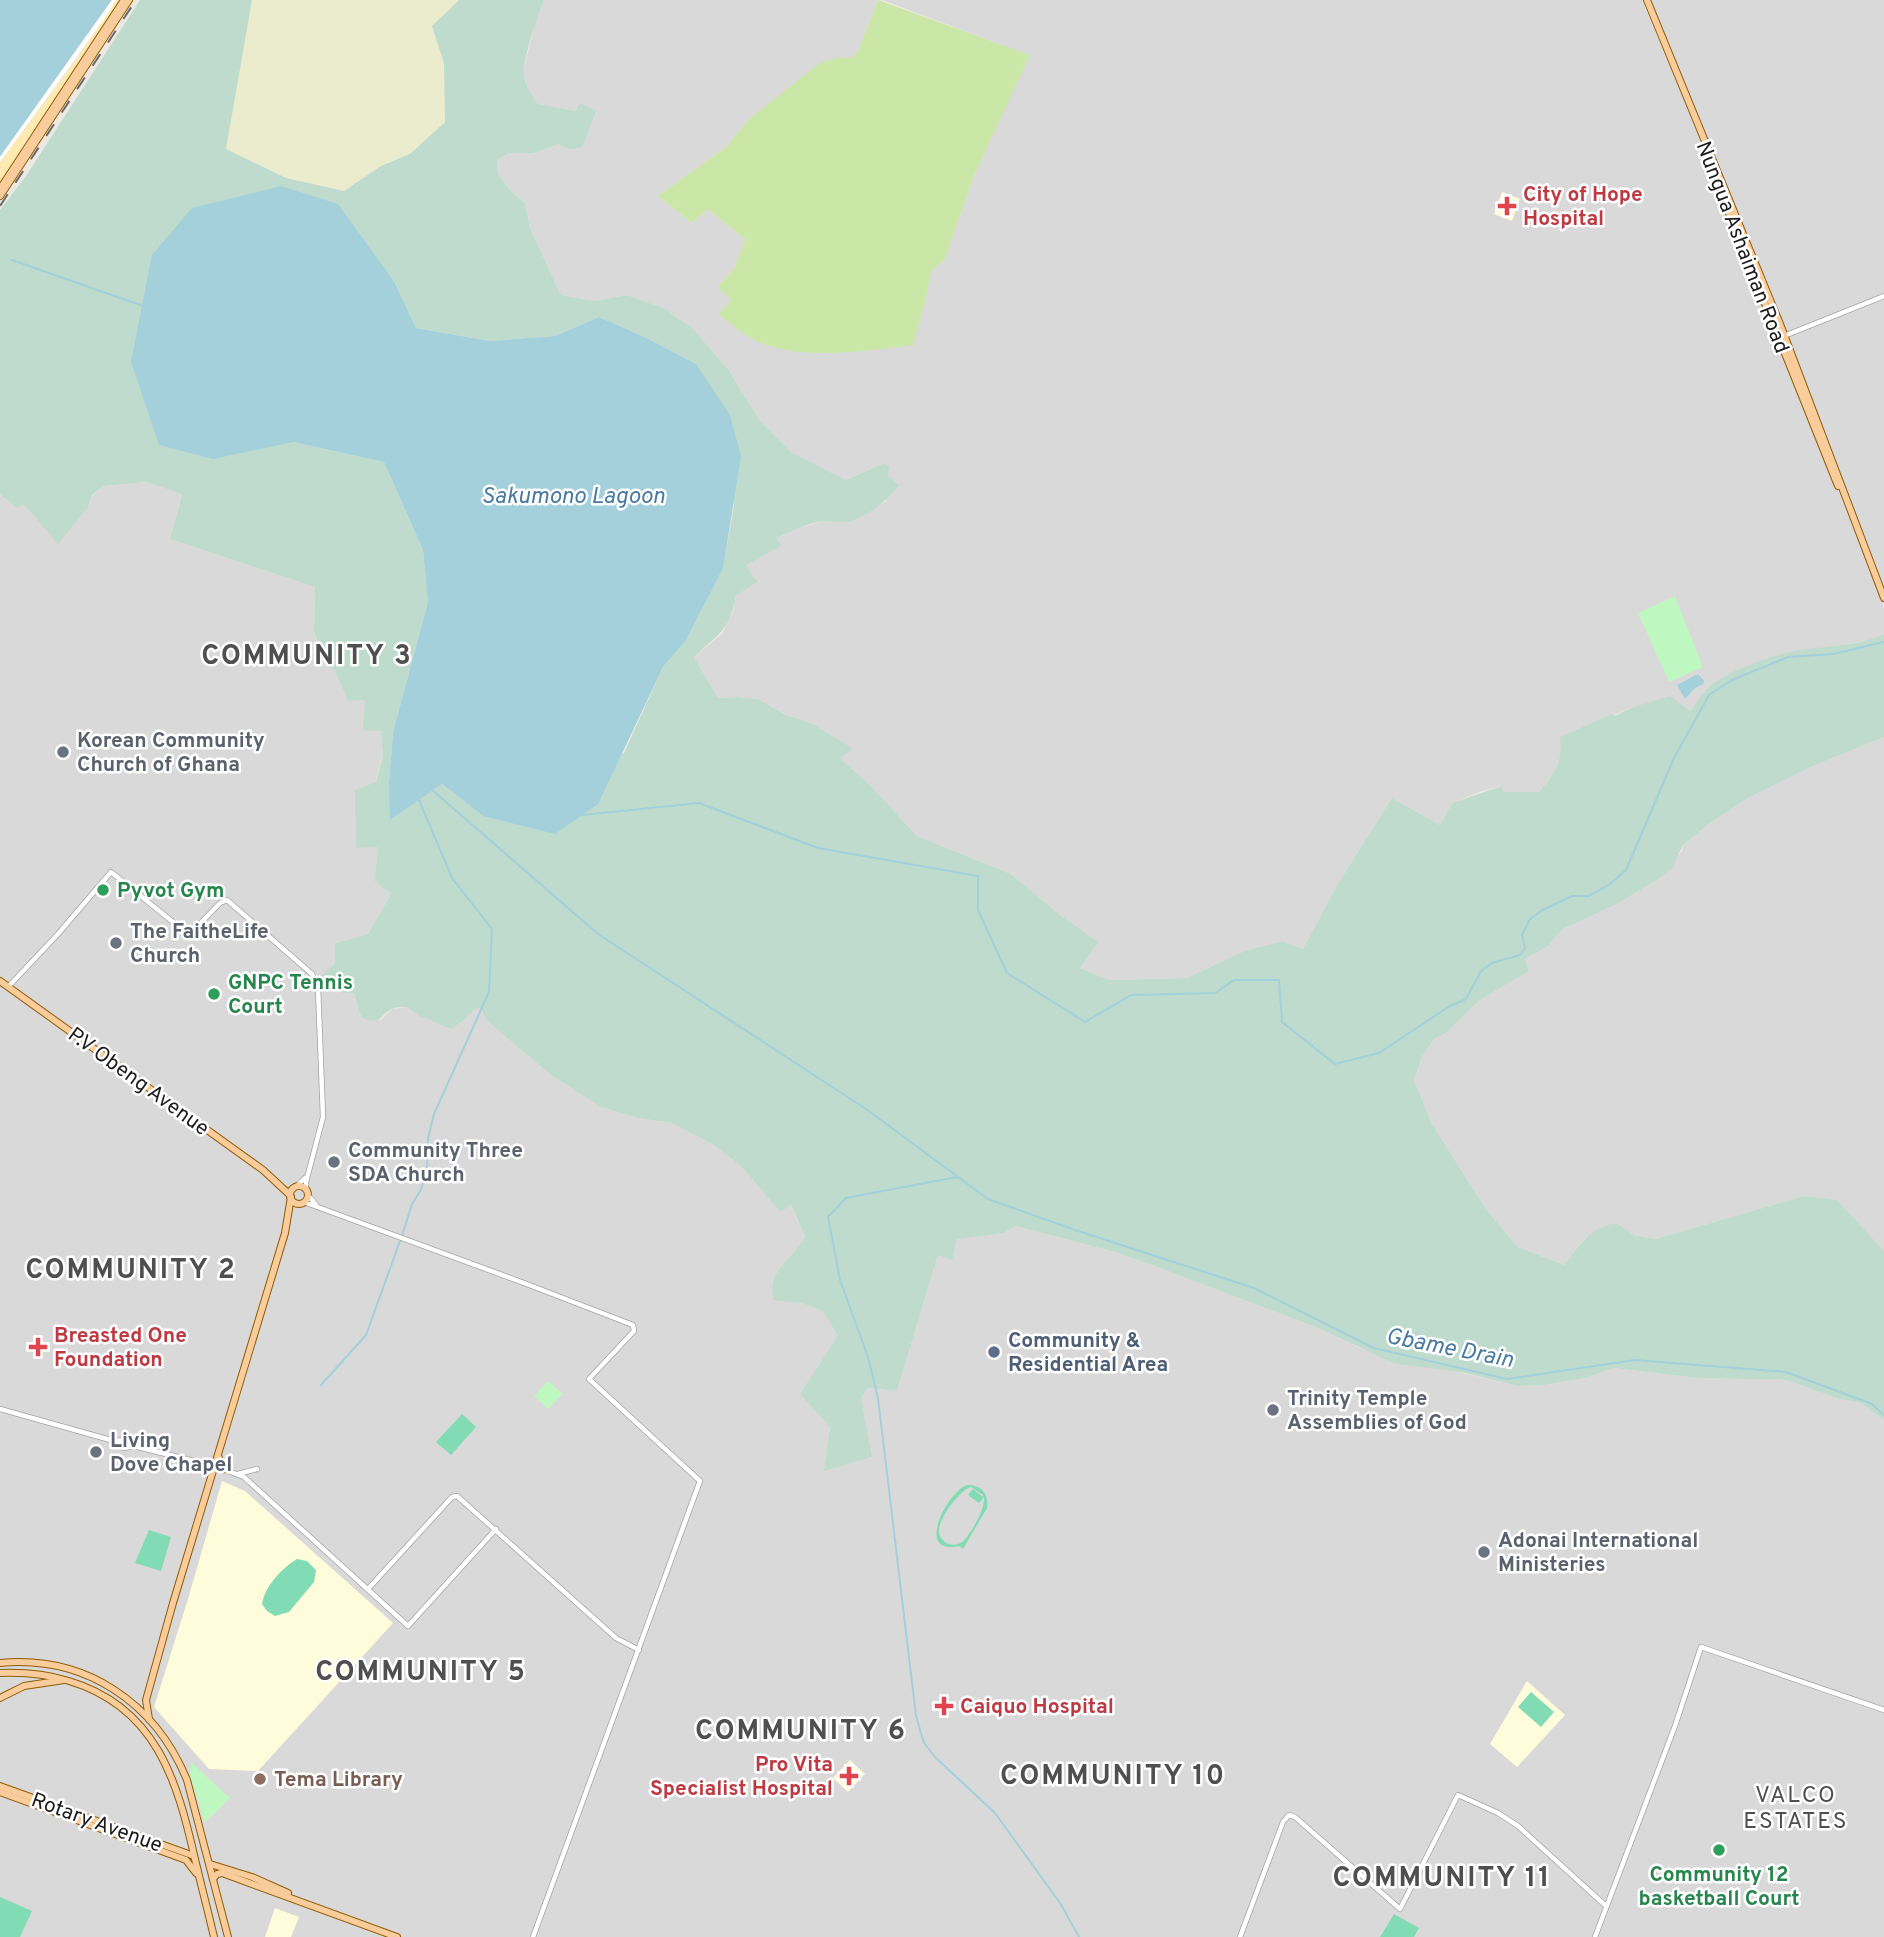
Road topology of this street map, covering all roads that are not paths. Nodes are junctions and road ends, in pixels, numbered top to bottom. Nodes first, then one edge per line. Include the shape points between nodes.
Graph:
1 (124, 0) edge
2 (129, 0) edge
3 (1646, 0) edge
4 (0, 189) edge
5 (0, 196) edge
6 (1884, 296) edge
7 (1782, 337) junction
8 (1884, 598) edge
9 (0, 981) edge
10 (8, 987) junction
11 (308, 1175) junction
12 (277, 1181) junction
13 (296, 1186) junction
14 (307, 1192) junction
15 (290, 1196) junction
16 (303, 1203) junction
17 (319, 1208) junction
18 (287, 1223) junction
19 (0, 1409) edge
20 (218, 1456) junction
21 (214, 1467) junction
22 (257, 1469) dead end
23 (224, 1470) junction
24 (239, 1474) junction
25 (211, 1479) junction
26 (254, 1486) junction
27 (496, 1529) junction
28 (368, 1589) junction
29 (1693, 1643) dead end
30 (632, 1646) junction
31 (639, 1650) junction
32 (1711, 1650) junction
33 (1700, 1654) junction
34 (636, 1658) junction
35 (0, 1662) edge
36 (0, 1673) edge
37 (65, 1680) junction
38 (0, 1698) edge
39 (127, 1698) junction
40 (146, 1700) junction
41 (133, 1704) junction
42 (120, 1707) junction
43 (1884, 1710) edge
44 (127, 1712) junction
45 (149, 1718) junction
46 (0, 1786) edge
47 (0, 1792) edge
48 (197, 1810) junction
49 (185, 1812) junction
50 (200, 1824) junction
51 (188, 1825) junction
52 (121, 1833) junction
53 (191, 1842) junction
54 (179, 1852) junction
55 (207, 1853) junction
56 (195, 1859) junction
57 (186, 1860) junction
58 (210, 1864) junction
59 (222, 1866) junction
60 (213, 1879) junction
61 (200, 1881) junction
62 (308, 1904) junction
63 (1606, 1906) junction
64 (227, 1934) edge
65 (214, 1936) edge
66 (397, 1937) edge
67 (534, 1937) edge
68 (1240, 1937) edge
69 (1595, 1937) edge

1 - 4 main road
2 - 5 main road
3 - 7 main road, Nungua Ashaiman Road
6 - 7 street
7 - 8 main road, Nungua Ashaiman Road
9 - 10 main road, P.V Obeng Avenue
10 - 11 street via 111,872 189,935 228,900 312,974 318,987 323,1117
10 - 12 main road, P.V Obeng Avenue
11 - 13 street
11 - 14 street
12 - 13 main road
12 - 15 main road
13 - 14 main road
13 - 15 main road
14 - 16 main road
14 - 17 street
15 - 16 main road via 295,1203
15 - 18 main road
16 - 17 street
16 - 18 main road
17 - 31 street via 634,1327 589,1379 700,1481
18 - 20 main road
19 - 21 street via 121,1443 123,1448 134,1446
20 - 21 main road
20 - 23 main road
21 - 23 street
21 - 25 main road
22 - 24 street
23 - 24 street
23 - 25 main road
23 - 26 street
24 - 26 street
25 - 40 main road
26 - 28 street
27 - 28 street via 454,1496
27 - 28 street via 408,1626
27 - 30 street via 616,1638
29 - 33 street
30 - 31 street
30 - 34 street
31 - 34 street
32 - 33 street
32 - 33 street via 1702,1647
32 - 43 street
33 - 63 street
34 - 67 street
35 - 39 main road via 69,1668
36 - 37 main road
37 - 38 main road via 24,1686
37 - 42 main road
39 - 41 main road
39 - 42 main road via 127,1704
40 - 41 main road
40 - 45 main road
41 - 44 main road
41 - 45 main road
42 - 44 main road
44 - 49 main road via 146,1732 169,1770
45 - 48 main road via 181,1765
46 - 52 main road, Rotary Avenue
47 - 52 main road, Rotary Avenue
48 - 49 main road via 192,1817
48 - 50 main road
49 - 51 main road
50 - 51 main road via 192,1820
50 - 55 main road
51 - 53 main road
52 - 54 main road, Rotary Avenue
52 - 57 main road, Rotary Avenue
53 - 54 main road
53 - 56 main road
54 - 56 main road, Rotary Avenue
55 - 58 main road
55 - 59 main road
56 - 57 main road, Rotary Avenue
56 - 61 main road
57 - 61 main road, Rotary Avenue
58 - 59 main road
58 - 60 main road
59 - 62 main road
60 - 62 main road via 222,1873
60 - 64 main road
61 - 65 main road
62 - 66 main road
63 - 68 street via 1518,1826 1458,1795 1400,1909 1289,1815
63 - 69 street
64 - 65 main road

